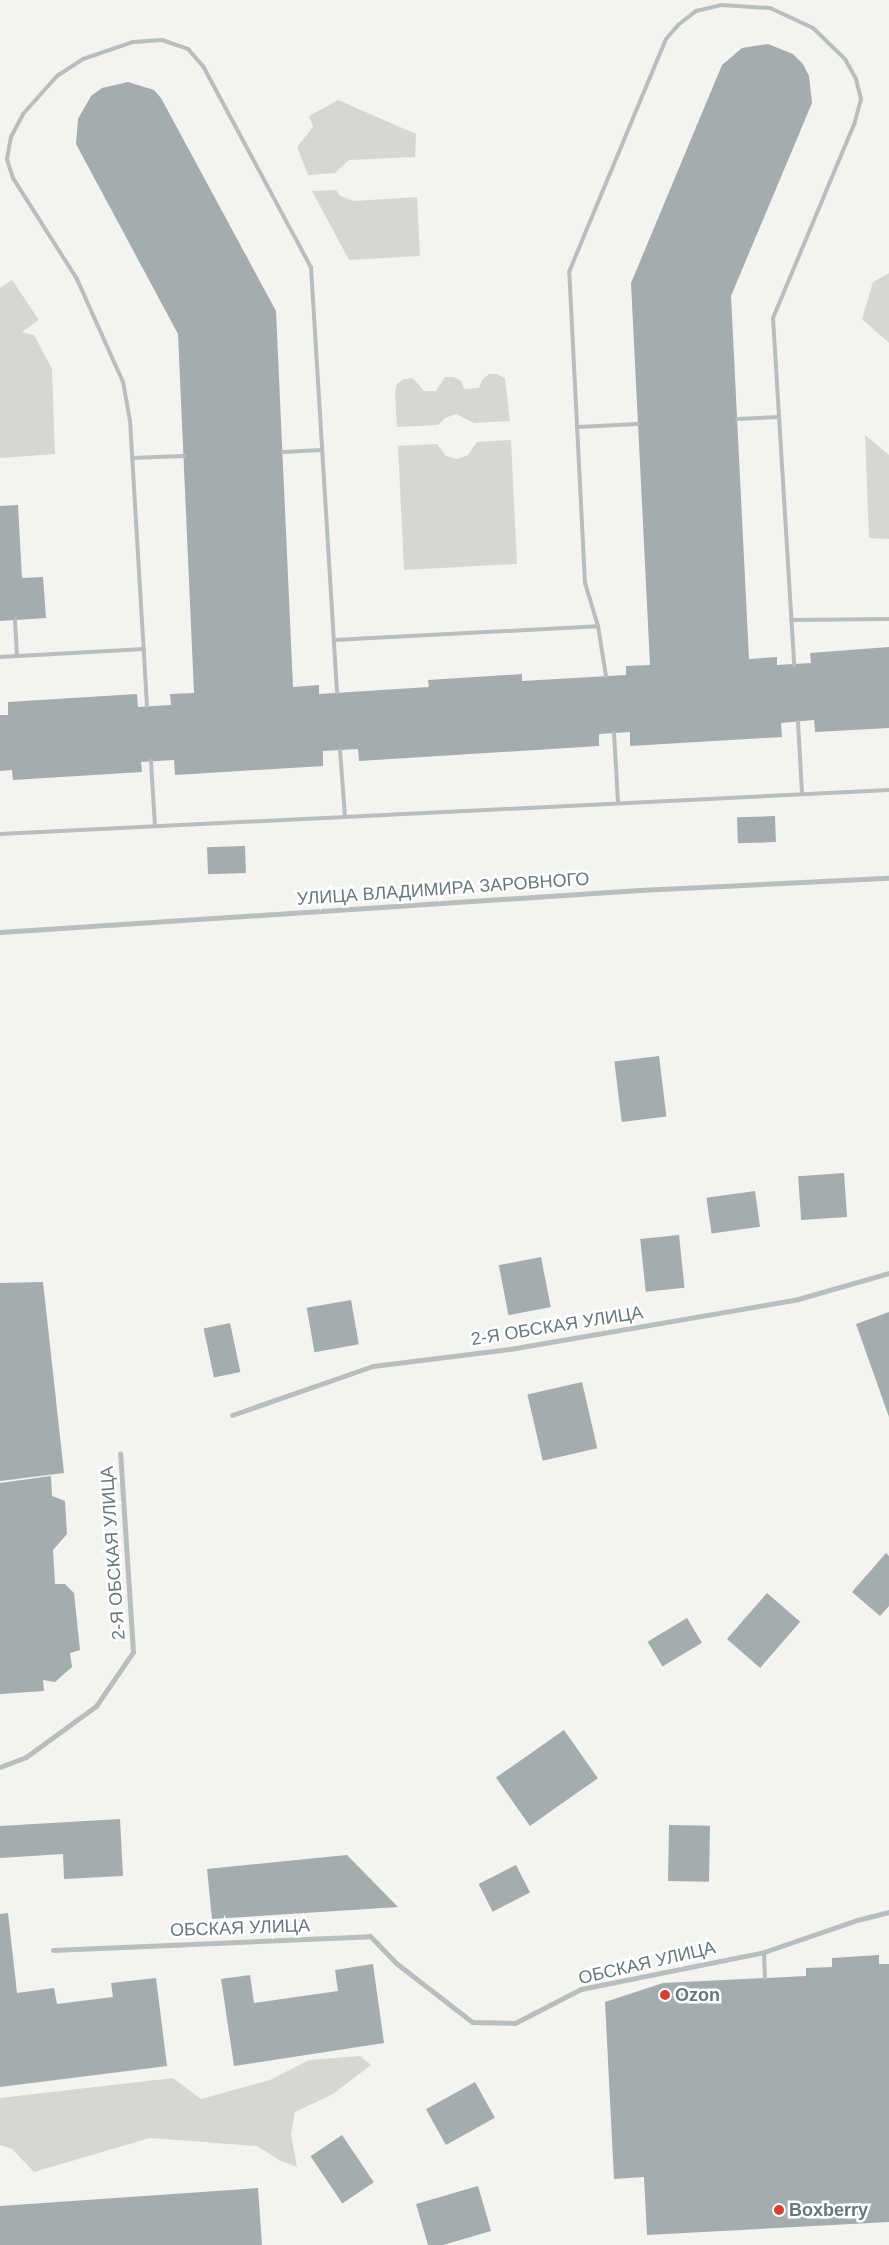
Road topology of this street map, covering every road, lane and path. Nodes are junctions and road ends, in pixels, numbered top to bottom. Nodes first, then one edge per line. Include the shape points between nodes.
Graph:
1 (779, 417) junction
2 (737, 419) dead end
3 (638, 424) dead end
4 (577, 428) junction
5 (322, 450) junction
6 (283, 452) dead end
7 (184, 456) dead end
8 (132, 458) junction
9 (889, 619) edge
10 (15, 620) dead end
11 (791, 620) junction
12 (598, 626) junction
13 (334, 640) junction
14 (144, 649) junction
15 (17, 656) junction
16 (0, 657) edge
17 (794, 664) dead end
18 (606, 676) dead end
19 (337, 692) dead end
20 (147, 706) dead end
21 (798, 722) dead end
22 (614, 733) dead end
23 (340, 750) dead end
24 (151, 761) dead end
25 (889, 790) edge
26 (802, 794) junction
27 (618, 803) junction
28 (344, 817) junction
29 (155, 826) junction
30 (0, 834) edge
31 (889, 878) edge
32 (0, 932) edge
33 (889, 1273) edge
34 (232, 1415) dead end
35 (120, 1453) dead end
36 (0, 1766) edge
37 (889, 1912) edge
38 (53, 1950) dead end
39 (764, 1952) junction
40 (765, 1978) dead end

1 - 2 lane
1 - 4 lane via 774,318 855,122 861,99 856,79 845,60 813,28 770,8 720,5 696,11 666,39 569,272
1 - 11 lane
3 - 4 lane
4 - 12 lane via 585,583
5 - 6 lane
5 - 8 lane via 311,267 203,66 188,49 162,40 105,49 57,76 22,114 11,137 7,160 13,178 77,278 109,345 123,382
5 - 13 lane
7 - 8 lane
8 - 14 lane
9 - 11 lane
10 - 15 lane
11 - 17 lane
12 - 13 lane
12 - 18 lane
13 - 19 lane
14 - 15 lane
14 - 20 lane
15 - 16 lane
21 - 26 lane
22 - 27 lane
23 - 28 lane
24 - 29 lane
25 - 26 lane
26 - 27 lane
27 - 28 lane
28 - 29 lane
29 - 30 lane
31 - 32 street, УЛИЦА ВЛАДИМИРА ЗАРОВНОГО via 640,890
33 - 34 street, 2-Я ОБСКАЯ УЛИЦА via 788,1300 510,1349 373,1366
35 - 36 street, 2-Я ОБСКАЯ УЛИЦА via 133,1652 96,1706 26,1757
37 - 39 street, ОБСКАЯ УЛИЦА
38 - 39 street, ОБСКАЯ УЛИЦА via 370,1936 396,1963 472,2022 515,2023 581,1989
39 - 40 lane

